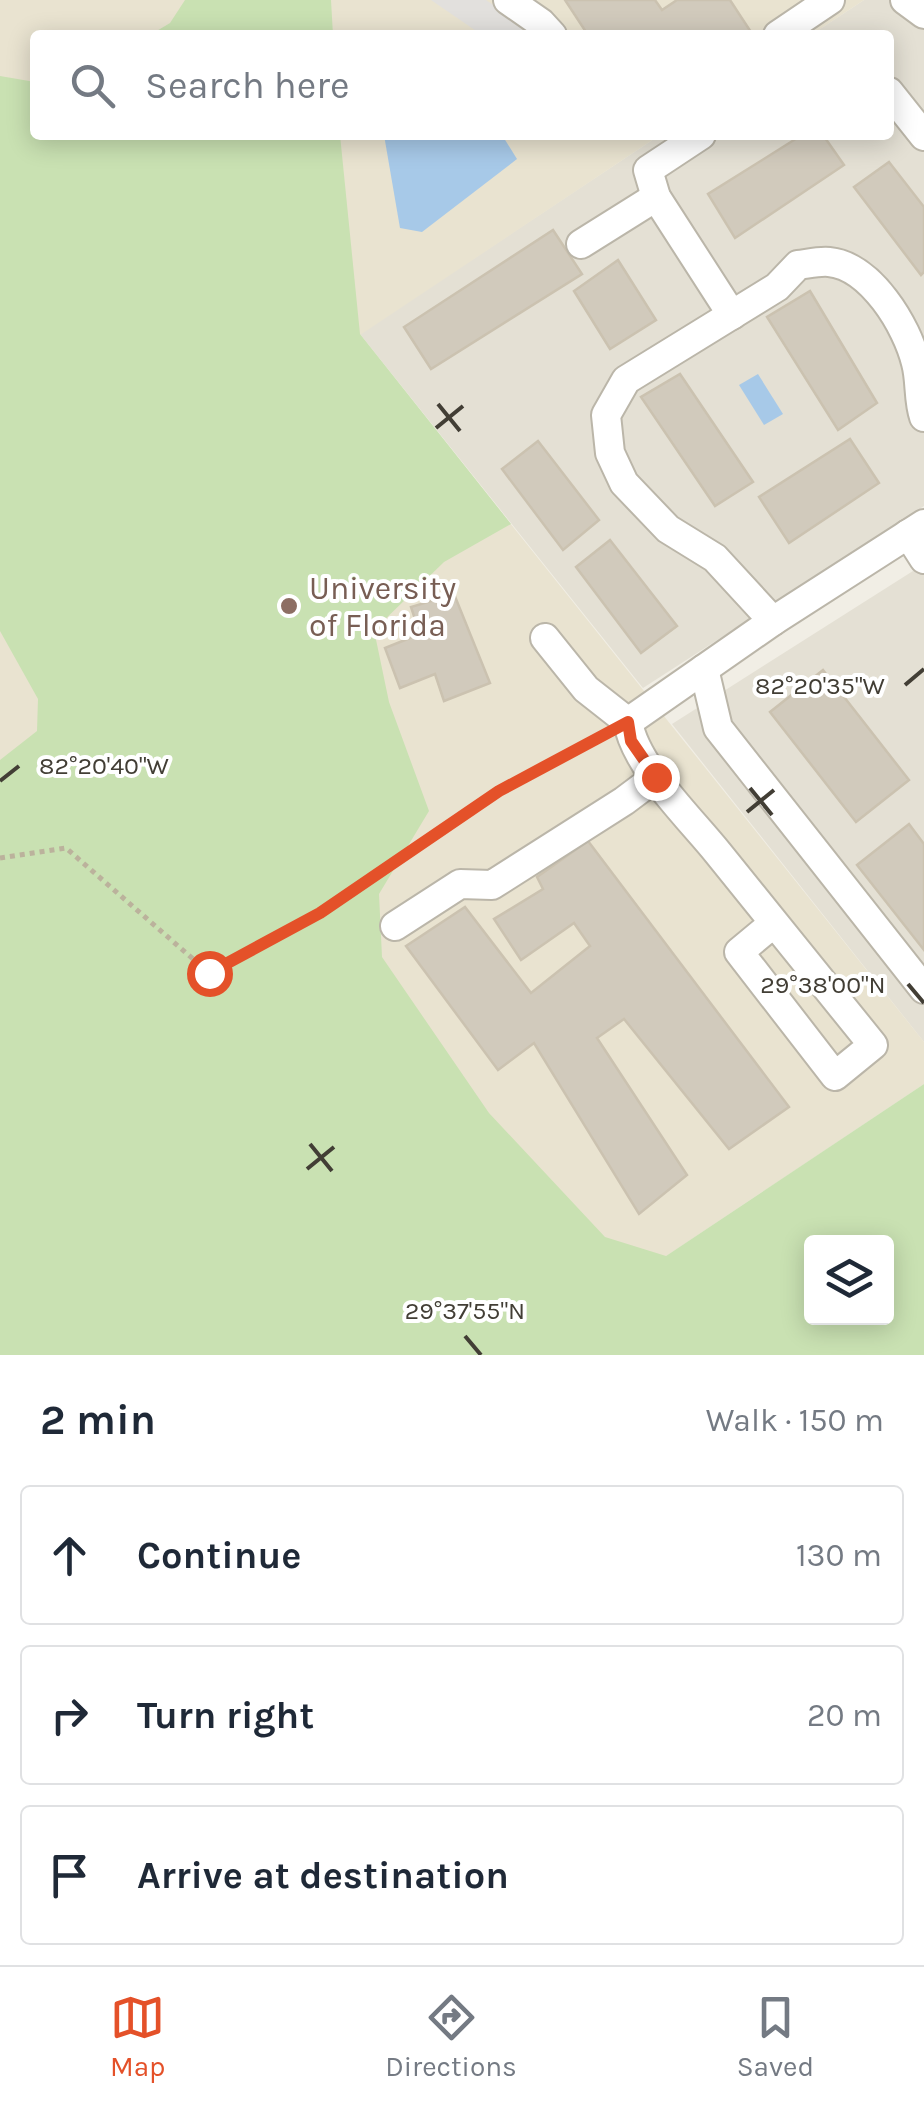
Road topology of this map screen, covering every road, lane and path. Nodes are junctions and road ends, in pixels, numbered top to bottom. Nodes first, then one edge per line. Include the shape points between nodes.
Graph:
1 (508, 0) edge
2 (830, 0) edge
3 (905, 0) edge
4 (924, 14) edge
5 (548, 30) edge
6 (785, 30) edge
7 (894, 98) edge
8 (924, 136) edge
9 (693, 140) edge
10 (656, 197) junction
11 (581, 244) dead end
12 (732, 316) junction
13 (924, 417) edge
14 (916, 529) edge
15 (924, 559) edge
16 (774, 621) junction
17 (545, 638) dead end
18 (704, 669) junction
19 (628, 722) junction
20 (656, 777) junction
21 (0, 858) edge
22 (774, 923) junction
23 (395, 926) dead end
24 (924, 989) edge

1 - 5 lane
2 - 6 lane
3 - 4 lane
7 - 8 lane
9 - 10 lane via 648,170
10 - 11 lane
10 - 12 lane
12 - 13 lane via 798,265 831,262 856,274 906,330
12 - 16 lane via 626,380 606,415 610,453 624,482 668,529 714,558
14 - 15 lane
14 - 16 lane
16 - 18 lane
17 - 19 lane via 586,689
18 - 19 lane
18 - 24 lane via 718,728
19 - 20 lane via 631,741
19 - 21 path via 499,791 320,913 209,973 66,848
20 - 22 lane
20 - 23 lane via 492,885 460,884
22 - 22 lane via 738,952 835,1076 873,1046

